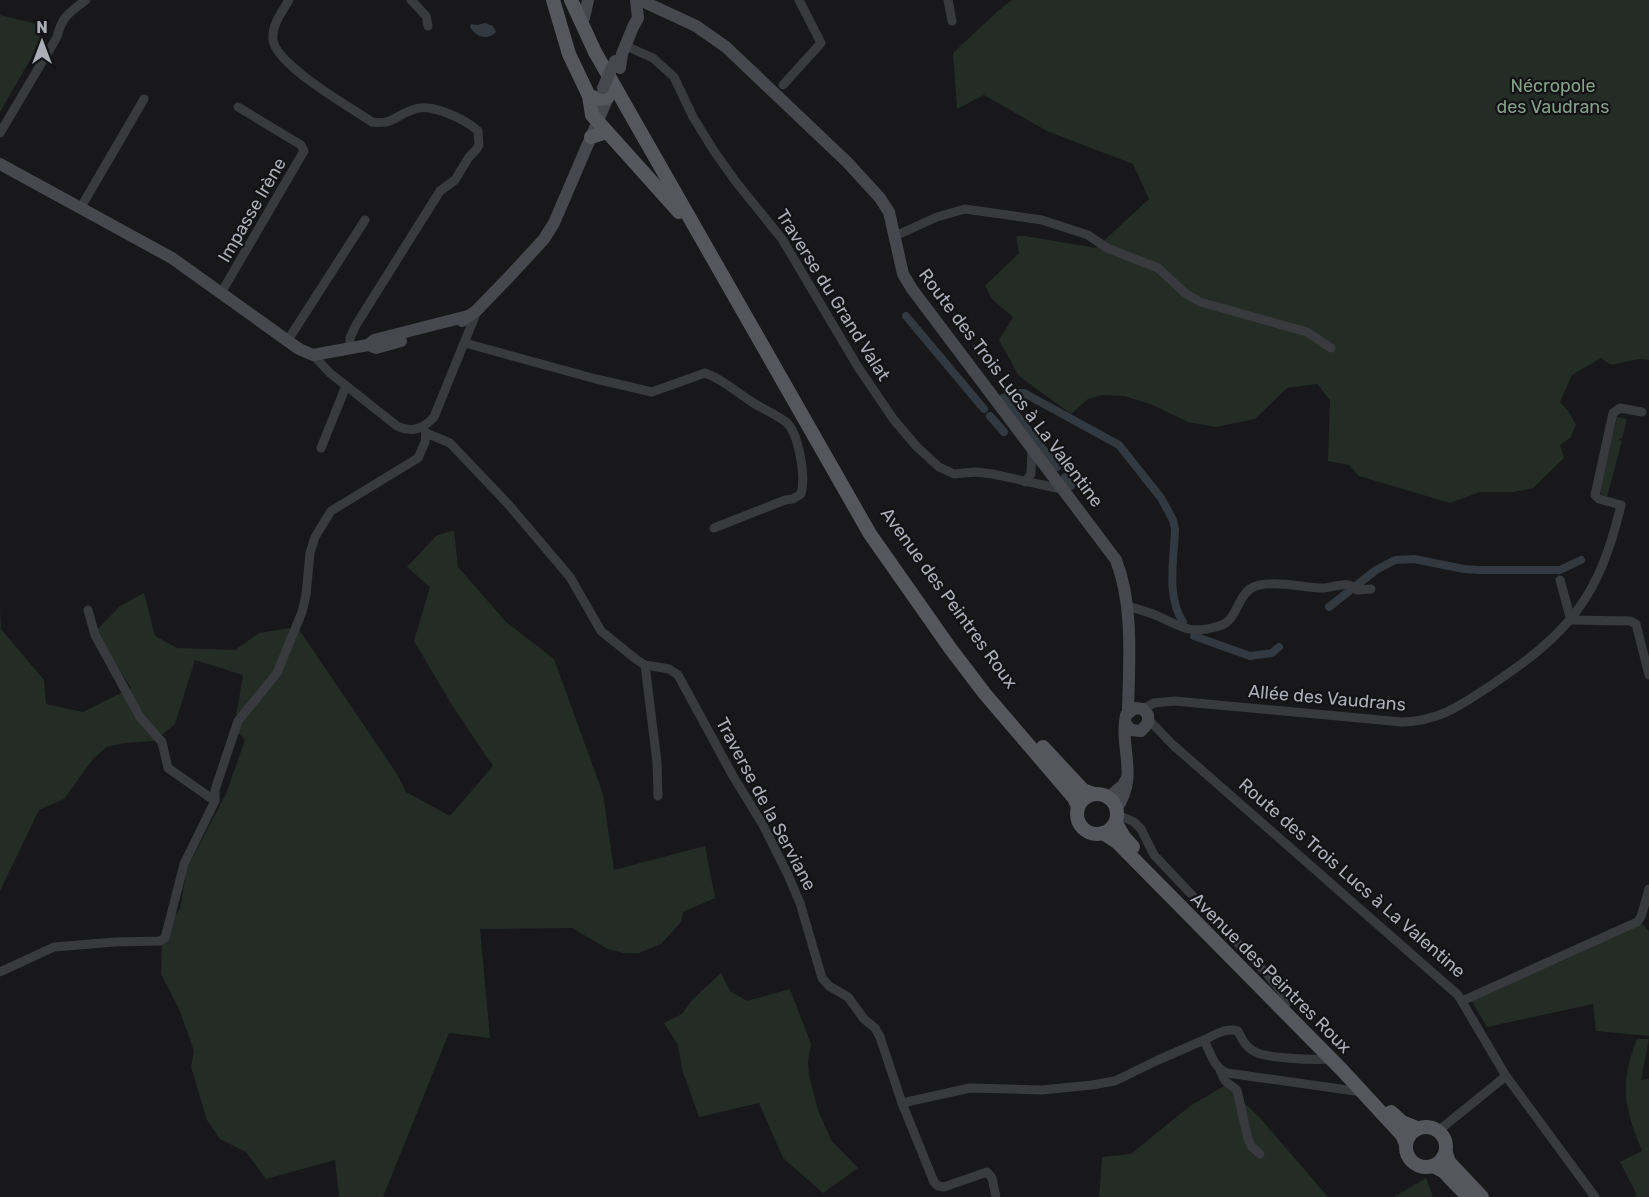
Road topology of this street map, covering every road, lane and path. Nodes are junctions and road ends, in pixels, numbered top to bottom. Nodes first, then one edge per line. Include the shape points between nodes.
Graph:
1 (86, 0) edge
2 (289, 0) edge
3 (411, 0) edge
4 (553, 0) edge
5 (571, 0) edge
6 (576, 0) edge
7 (588, 0) edge
8 (628, 0) edge
9 (799, 0) edge
10 (948, 0) edge
11 (645, 3) edge
12 (584, 18) junction
13 (952, 21) dead end
14 (635, 22) junction
15 (428, 26) dead end
16 (621, 57) junction
17 (783, 85) dead end
18 (602, 95) junction
19 (144, 99) dead end
20 (238, 107) dead end
21 (633, 116) junction
22 (599, 123) junction
23 (0, 133) edge
24 (591, 137) junction
25 (0, 164) edge
26 (81, 207) junction
27 (365, 220) dead end
28 (692, 223) junction
29 (896, 236) junction
30 (221, 293) junction
31 (473, 313) junction
32 (291, 342) junction
33 (465, 343) junction
34 (359, 346) junction
35 (1331, 348) dead end
36 (321, 353) junction
37 (333, 376) junction
38 (346, 386) junction
39 (1642, 412) dead end
40 (425, 430) junction
41 (321, 448) dead end
42 (1032, 449) junction
43 (832, 468) junction
44 (1025, 482) junction
45 (1061, 489) junction
46 (714, 528) dead end
47 (1560, 580) dead end
48 (1371, 589) dead end
49 (1127, 606) junction
50 (88, 610) dead end
51 (1571, 620) junction
52 (645, 665) junction
53 (1649, 675) edge
54 (1139, 715) junction
55 (1128, 762) junction
56 (1094, 794) junction
57 (658, 796) dead end
58 (215, 801) junction
59 (1078, 807) junction
60 (1115, 811) junction
61 (1103, 833) junction
62 (1649, 889) edge
63 (0, 972) edge
64 (1462, 1001) junction
65 (1204, 1040) junction
66 (1331, 1059) junction
67 (1220, 1070) junction
68 (1342, 1070) junction
69 (1506, 1076) junction
70 (1336, 1090) junction
71 (1362, 1092) junction
72 (903, 1103) junction
73 (1417, 1128) junction
74 (1438, 1131) junction
75 (1406, 1144) junction
76 (1446, 1153) junction
77 (1260, 1154) dead end
78 (1433, 1166) junction
79 (996, 1197) edge
80 (1468, 1197) edge
81 (1482, 1197) edge
82 (1595, 1197) edge

1 - 23 street via 64,17 57,37
2 - 34 street via 275,24 273,41 299,73 372,122 383,124 412,109 433,108 478,131 476,150 455,180 440,191 356,325
3 - 15 street via 426,16
4 - 18 main road via 569,54
5 - 21 main road, Avenue des Peintres Roux via 595,52
6 - 12 main road, Avenue des Peintres Roux
7 - 12 street
8 - 14 street
9 - 17 street via 822,43
10 - 13 street
11 - 14 street
11 - 29 street, Route des Trois Lucs à La Valentine via 696,26 734,55 880,198
12 - 21 main road, Avenue des Peintres Roux
14 - 16 street
16 - 18 street
16 - 44 street, Traverse du Grand Valat via 653,58 674,77 714,152 782,239 858,367 917,447 939,467 954,474 984,473
18 - 22 main road
19 - 26 street
20 - 30 street, Impasse Irène via 301,145 304,151
21 - 28 main road, Avenue des Peintres Roux
22 - 24 main road
22 - 24 street
22 - 28 main road
24 - 31 street via 544,239
25 - 26 street
26 - 30 street via 172,258
27 - 32 street
28 - 43 main road, Avenue des Peintres Roux
29 - 35 street via 965,209 1048,222 1088,235 1107,248 1158,268 1200,302 1306,332
29 - 42 street, Route des Trois Lucs à La Valentine via 903,274 912,289
30 - 32 street
31 - 33 street
31 - 34 street
32 - 36 street
33 - 40 street
33 - 46 street via 652,392 705,373 721,379 787,423 801,457 801,494
34 - 36 street
36 - 37 street, Traverse de la Serviane
36 - 37 street
37 - 38 street, Traverse de la Serviane
38 - 40 street, Traverse de la Serviane via 397,426
38 - 41 street
39 - 51 street, Allée des Vaudrans via 1629,409 1613,413 1595,495 1621,505 1606,558
40 - 52 street, Traverse de la Serviane via 450,443 466,458 570,577 601,631
40 - 58 street via 418,458 331,511 315,537 302,612 276,673 238,721 215,790
42 - 44 street via 1031,474
42 - 45 street, Route des Trois Lucs à La Valentine
43 - 56 main road, Avenue des Peintres Roux via 908,579 991,689 1083,790
43 - 59 main road, Avenue des Peintres Roux via 870,534 950,648
44 - 45 street, Traverse du Grand Valat
45 - 49 street, Route des Trois Lucs à La Valentine via 1116,560
47 - 51 street
48 - 49 street via 1256,586 1244,594 1229,622 1199,629 1182,629
49 - 54 street, Route des Trois Lucs à La Valentine via 1128,680
50 - 58 street via 95,635 140,717 162,742 168,768
51 - 53 street via 1636,624
51 - 54 street, Allée des Vaudrans via 1527,661 1457,708 1432,718 1402,722 1174,701
52 - 57 street
52 - 72 street, Traverse de la Serviane via 669,669 681,679 788,875 822,978 848,996 875,1028
54 - 55 street via 1126,753
54 - 55 street via 1131,730 1141,731
54 - 64 street, Route des Trois Lucs à La Valentine
55 - 60 street via 1127,790
56 - 59 main road
56 - 60 main road via 1102,794
58 - 63 street via 184,864 164,940 54,947
59 - 61 main road via 1077,818 1083,828
60 - 61 main road via 1110,830
60 - 73 main road, Avenue des Peintres Roux via 1124,837 1149,864 1390,1111
61 - 66 main road, Avenue des Peintres Roux via 1117,842
62 - 64 street via 1636,922
64 - 69 street, Route des Trois Lucs à La Valentine
65 - 66 street via 1234,1029 1251,1050 1261,1055
65 - 67 street
65 - 72 street via 1115,1081 1042,1090 970,1088
66 - 68 main road, Avenue des Peintres Roux
67 - 70 street
67 - 77 street via 1225,1081 1237,1090 1248,1140
68 - 70 street
68 - 71 main road, Avenue des Peintres Roux
69 - 74 street
69 - 82 street, Route des Trois Lucs à La Valentine
70 - 71 street
71 - 75 main road, Avenue des Peintres Roux
72 - 79 street, Traverse de la Serviane via 934,1182 948,1187 987,1172
73 - 74 main road
73 - 75 main road
74 - 76 main road
75 - 78 main road via 1411,1160
76 - 78 main road
76 - 81 main road via 1449,1162
78 - 80 main road

